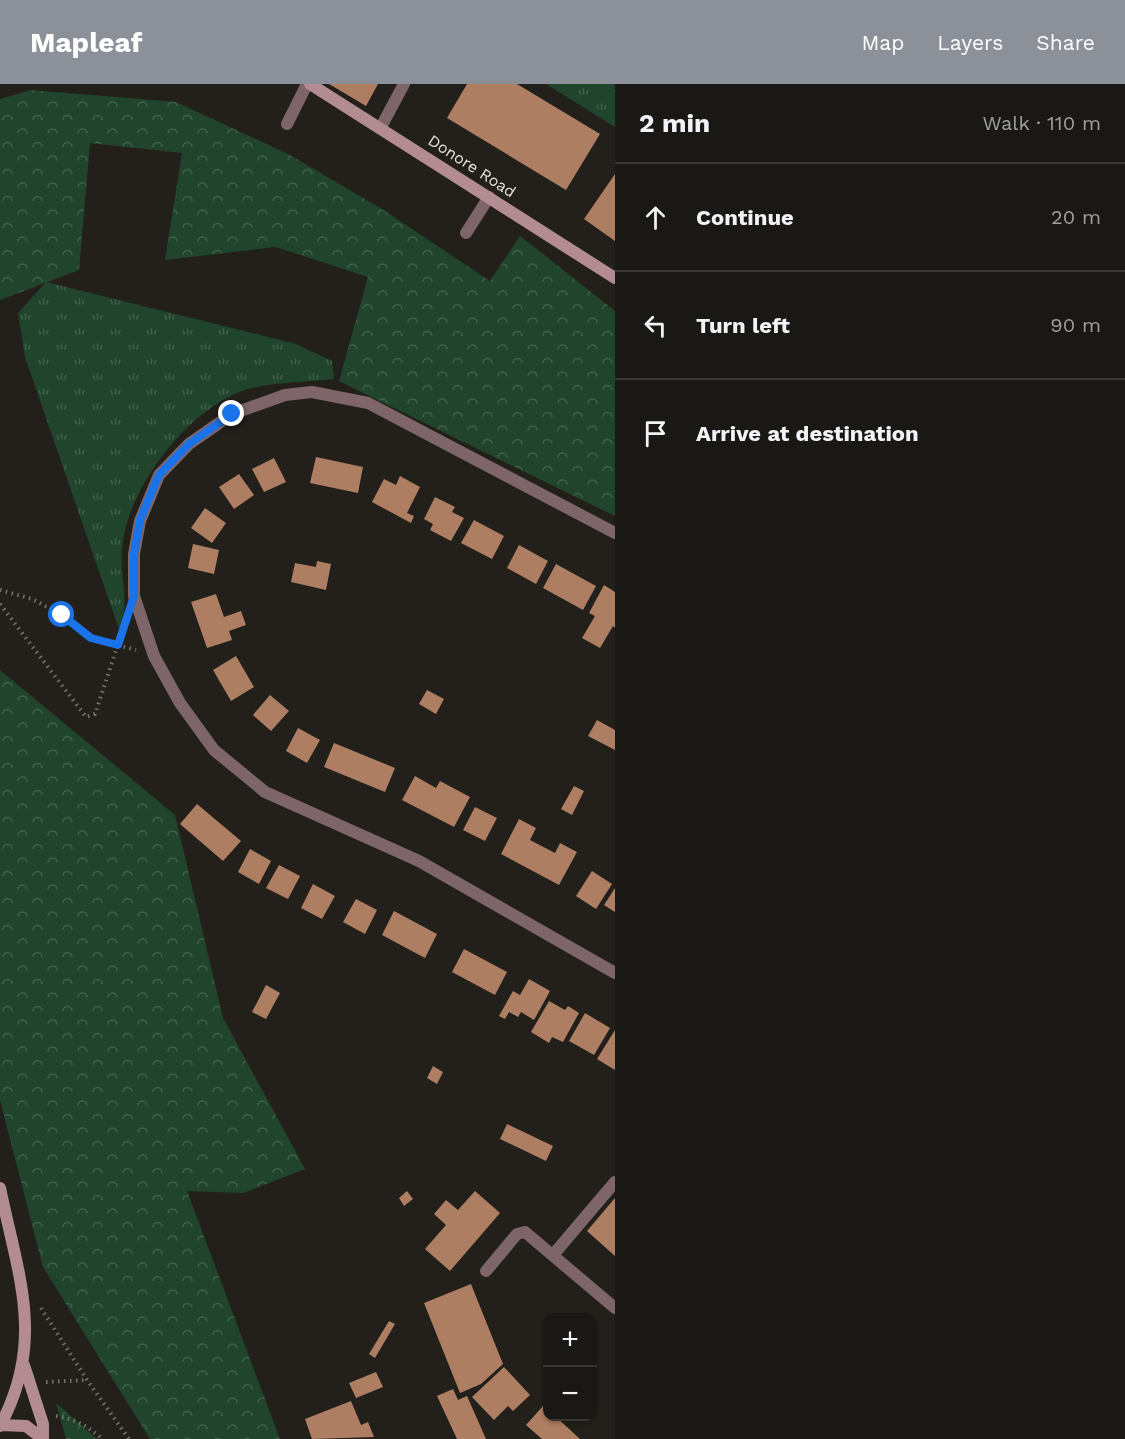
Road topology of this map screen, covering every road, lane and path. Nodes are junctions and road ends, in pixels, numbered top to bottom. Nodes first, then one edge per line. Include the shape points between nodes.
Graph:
1 (309, 84) edge
2 (405, 84) edge
3 (287, 124) dead end
4 (381, 127) junction
5 (489, 197) junction
6 (466, 233) dead end
7 (615, 278) edge
8 (615, 533) edge
9 (0, 590) edge
10 (134, 596) junction
11 (0, 604) edge
12 (118, 645) junction
13 (154, 656) junction
14 (615, 973) edge
15 (615, 1182) edge
16 (0, 1188) edge
17 (553, 1255) junction
18 (486, 1271) dead end
19 (39, 1303) dead end
20 (615, 1308) edge
21 (24, 1364) junction
22 (87, 1380) junction
23 (31, 1387) junction
24 (69, 1418) dead end
25 (0, 1425) edge
26 (8, 1439) edge
27 (43, 1439) edge
28 (102, 1439) edge
29 (129, 1439) edge

1 - 3 street
1 - 4 street, Donore Road
2 - 4 street
4 - 5 street, Donore Road
5 - 6 street
5 - 7 street, Donore Road
8 - 10 street via 368,403 312,392 285,395 232,414 189,444 159,475 140,520 134,554
9 - 12 path via 32,598 91,638
10 - 12 path
10 - 13 street
11 - 12 path via 86,717 95,714
12 - 13 path
13 - 14 street via 180,703 214,750 265,792 419,861
15 - 17 street
16 - 21 street via 21,1274
17 - 18 street via 525,1232 517,1234
17 - 20 street
19 - 22 path
21 - 23 street
21 - 25 street
22 - 23 path via 50,1380
22 - 29 path
23 - 27 street via 43,1424
24 - 28 path
25 - 26 street
25 - 27 street via 26,1426

